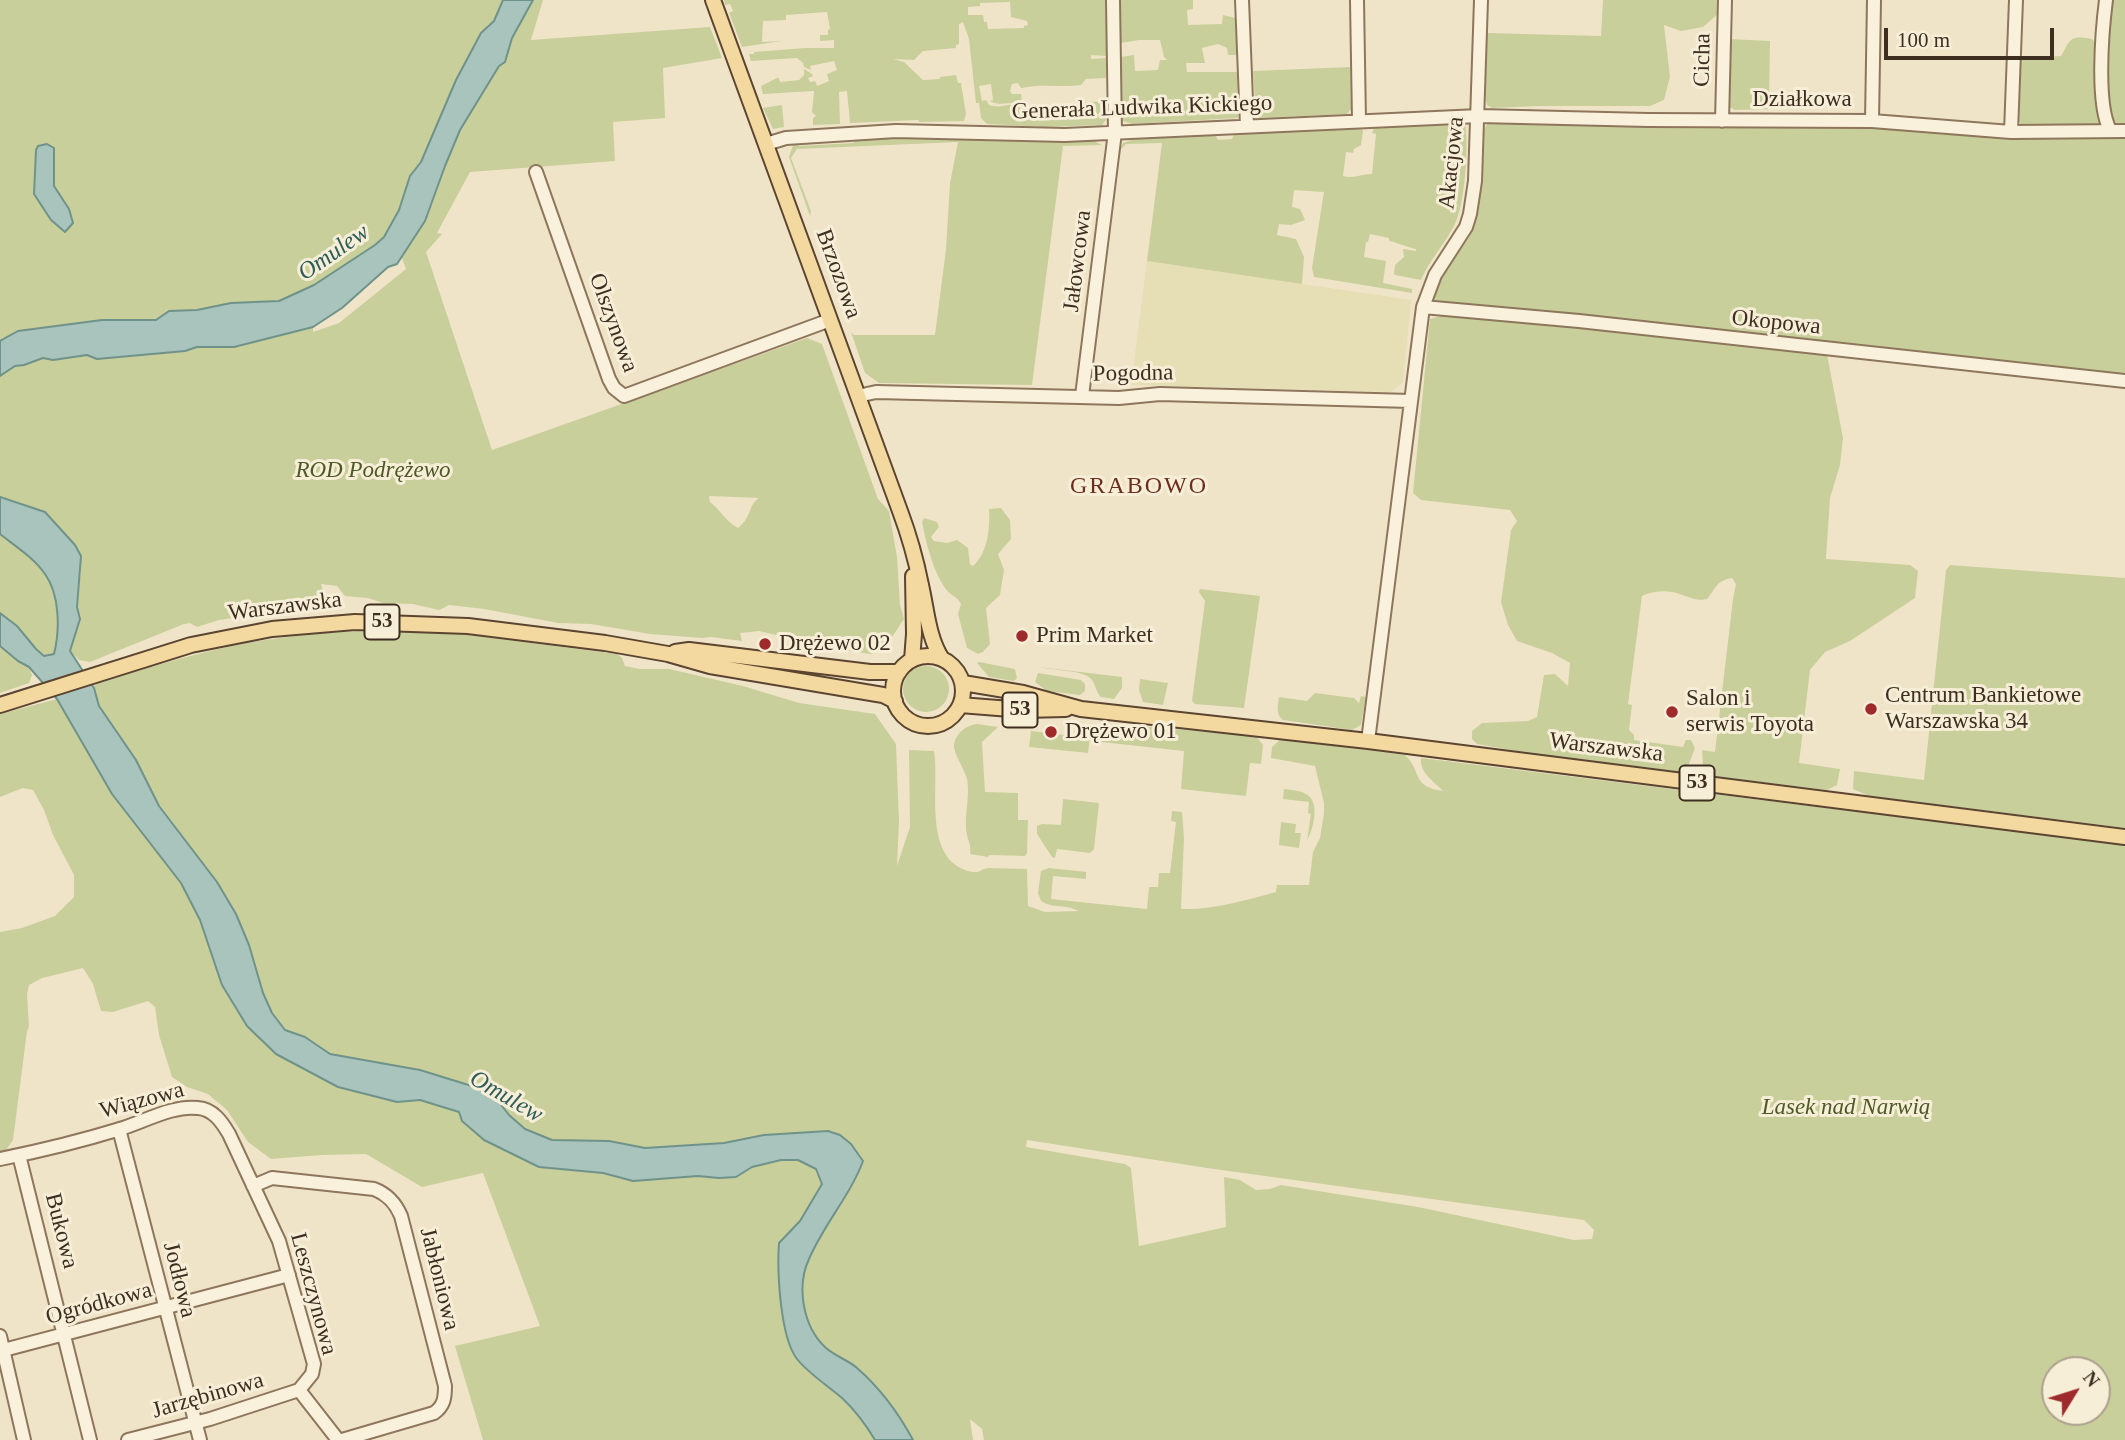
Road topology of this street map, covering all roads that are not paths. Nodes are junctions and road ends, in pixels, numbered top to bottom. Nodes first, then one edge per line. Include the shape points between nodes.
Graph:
1 (713, 0) edge
2 (1113, 0) edge
3 (1242, 0) edge
4 (1357, 0) edge
5 (1481, 0) edge
6 (1726, 0) edge
7 (1874, 0) edge
8 (2016, 0) edge
9 (2106, 0) edge
10 (1479, 116) junction
11 (1359, 121) junction
12 (1723, 121) junction
13 (1872, 121) junction
14 (1247, 126) junction
15 (2109, 130) junction
16 (2125, 131) edge
17 (1115, 132) junction
18 (2011, 132) junction
19 (766, 144) junction
20 (536, 172) dead end
21 (1423, 307) junction
22 (830, 320) junction
23 (2125, 381) edge
24 (858, 396) junction
25 (1082, 396) junction
26 (1410, 401) junction
27 (915, 564) junction
28 (668, 654) junction
29 (942, 659) junction
30 (912, 660) junction
31 (899, 672) junction
32 (963, 683) junction
33 (895, 701) junction
34 (0, 705) edge
35 (960, 705) junction
36 (1081, 709) junction
37 (1368, 741) junction
38 (2125, 837) edge
39 (119, 1129) junction
40 (19, 1155) junction
41 (0, 1159) edge
42 (253, 1186) junction
43 (289, 1275) junction
44 (165, 1308) junction
45 (66, 1335) junction
46 (0, 1336) edge
47 (2, 1351) edge
48 (299, 1391) junction
49 (195, 1423) junction
50 (23, 1440) edge
51 (90, 1440) edge
52 (128, 1440) edge
53 (200, 1440) edge
54 (340, 1440) edge

1 - 19 main road, Brzozowa
2 - 17 street, Jałowcowa
3 - 14 street
4 - 11 street
5 - 10 street, Akacjowa
6 - 12 street, Cicha
7 - 13 street
8 - 18 street
9 - 15 street via 2102,97
10 - 11 street, Generała Ludwika Kickiego
10 - 12 street, Działkowa
10 - 21 street, Akacjowa via 1470,215 1435,275
11 - 14 street, Generała Ludwika Kickiego
12 - 13 street, Działkowa
13 - 18 street, Działkowa
14 - 17 street, Generała Ludwika Kickiego
15 - 16 street, Działkowa
15 - 18 street, Działkowa
17 - 19 street, Generała Ludwika Kickiego via 895,131 786,138
17 - 25 street, Jałowcowa
19 - 22 main road, Brzozowa
20 - 22 street, Olszynowa via 609,379 624,396
21 - 23 street, Okopowa
21 - 26 street, Akacjowa
22 - 24 main road, Brzozowa
24 - 25 street, Pogodna via 876,392
24 - 27 main road, Brzozowa
25 - 26 street, Pogodna
26 - 37 street, Akacjowa
27 - 29 main road, Brzozowa via 930,633
27 - 30 main road, Brzozowa
28 - 31 main road, Warszawska / 53 via 689,650
28 - 33 main road, Warszawska / 53
28 - 34 main road, Warszawska / 53 via 468,626 355,622 291,626 170,650
29 - 30 main road
29 - 32 main road
30 - 31 main road
31 - 33 main road
32 - 35 main road
32 - 36 main road, Warszawska / 53
33 - 35 main road, 53 via 908,719 929,726 950,718
35 - 36 main road, Warszawska / 53
36 - 37 main road, Warszawska / 53
37 - 38 main road, Warszawska / 53
39 - 40 street, Wiązowa
39 - 42 street, Wiązowa via 166,1112 199,1108 212,1113 222,1122
39 - 44 street, Jodłowa
40 - 41 street, Wiązowa
40 - 45 street, Bukowa
42 - 43 street, Leszczynowa
42 - 54 street, Jabłoniowa via 272,1178 374,1189 392,1200 401,1216 444,1386 443,1404 433,1413
43 - 44 street, Ogródkowa
43 - 48 street, Leszczynowa via 314,1364
44 - 45 street, Ogródkowa
44 - 49 street, Jodłowa
45 - 47 street, Ogródkowa
45 - 51 street, Bukowa
46 - 47 street
47 - 50 street
48 - 49 street, Jarzębinowa
48 - 54 street
49 - 52 street, Jarzębinowa
49 - 53 street, Jodłowa

